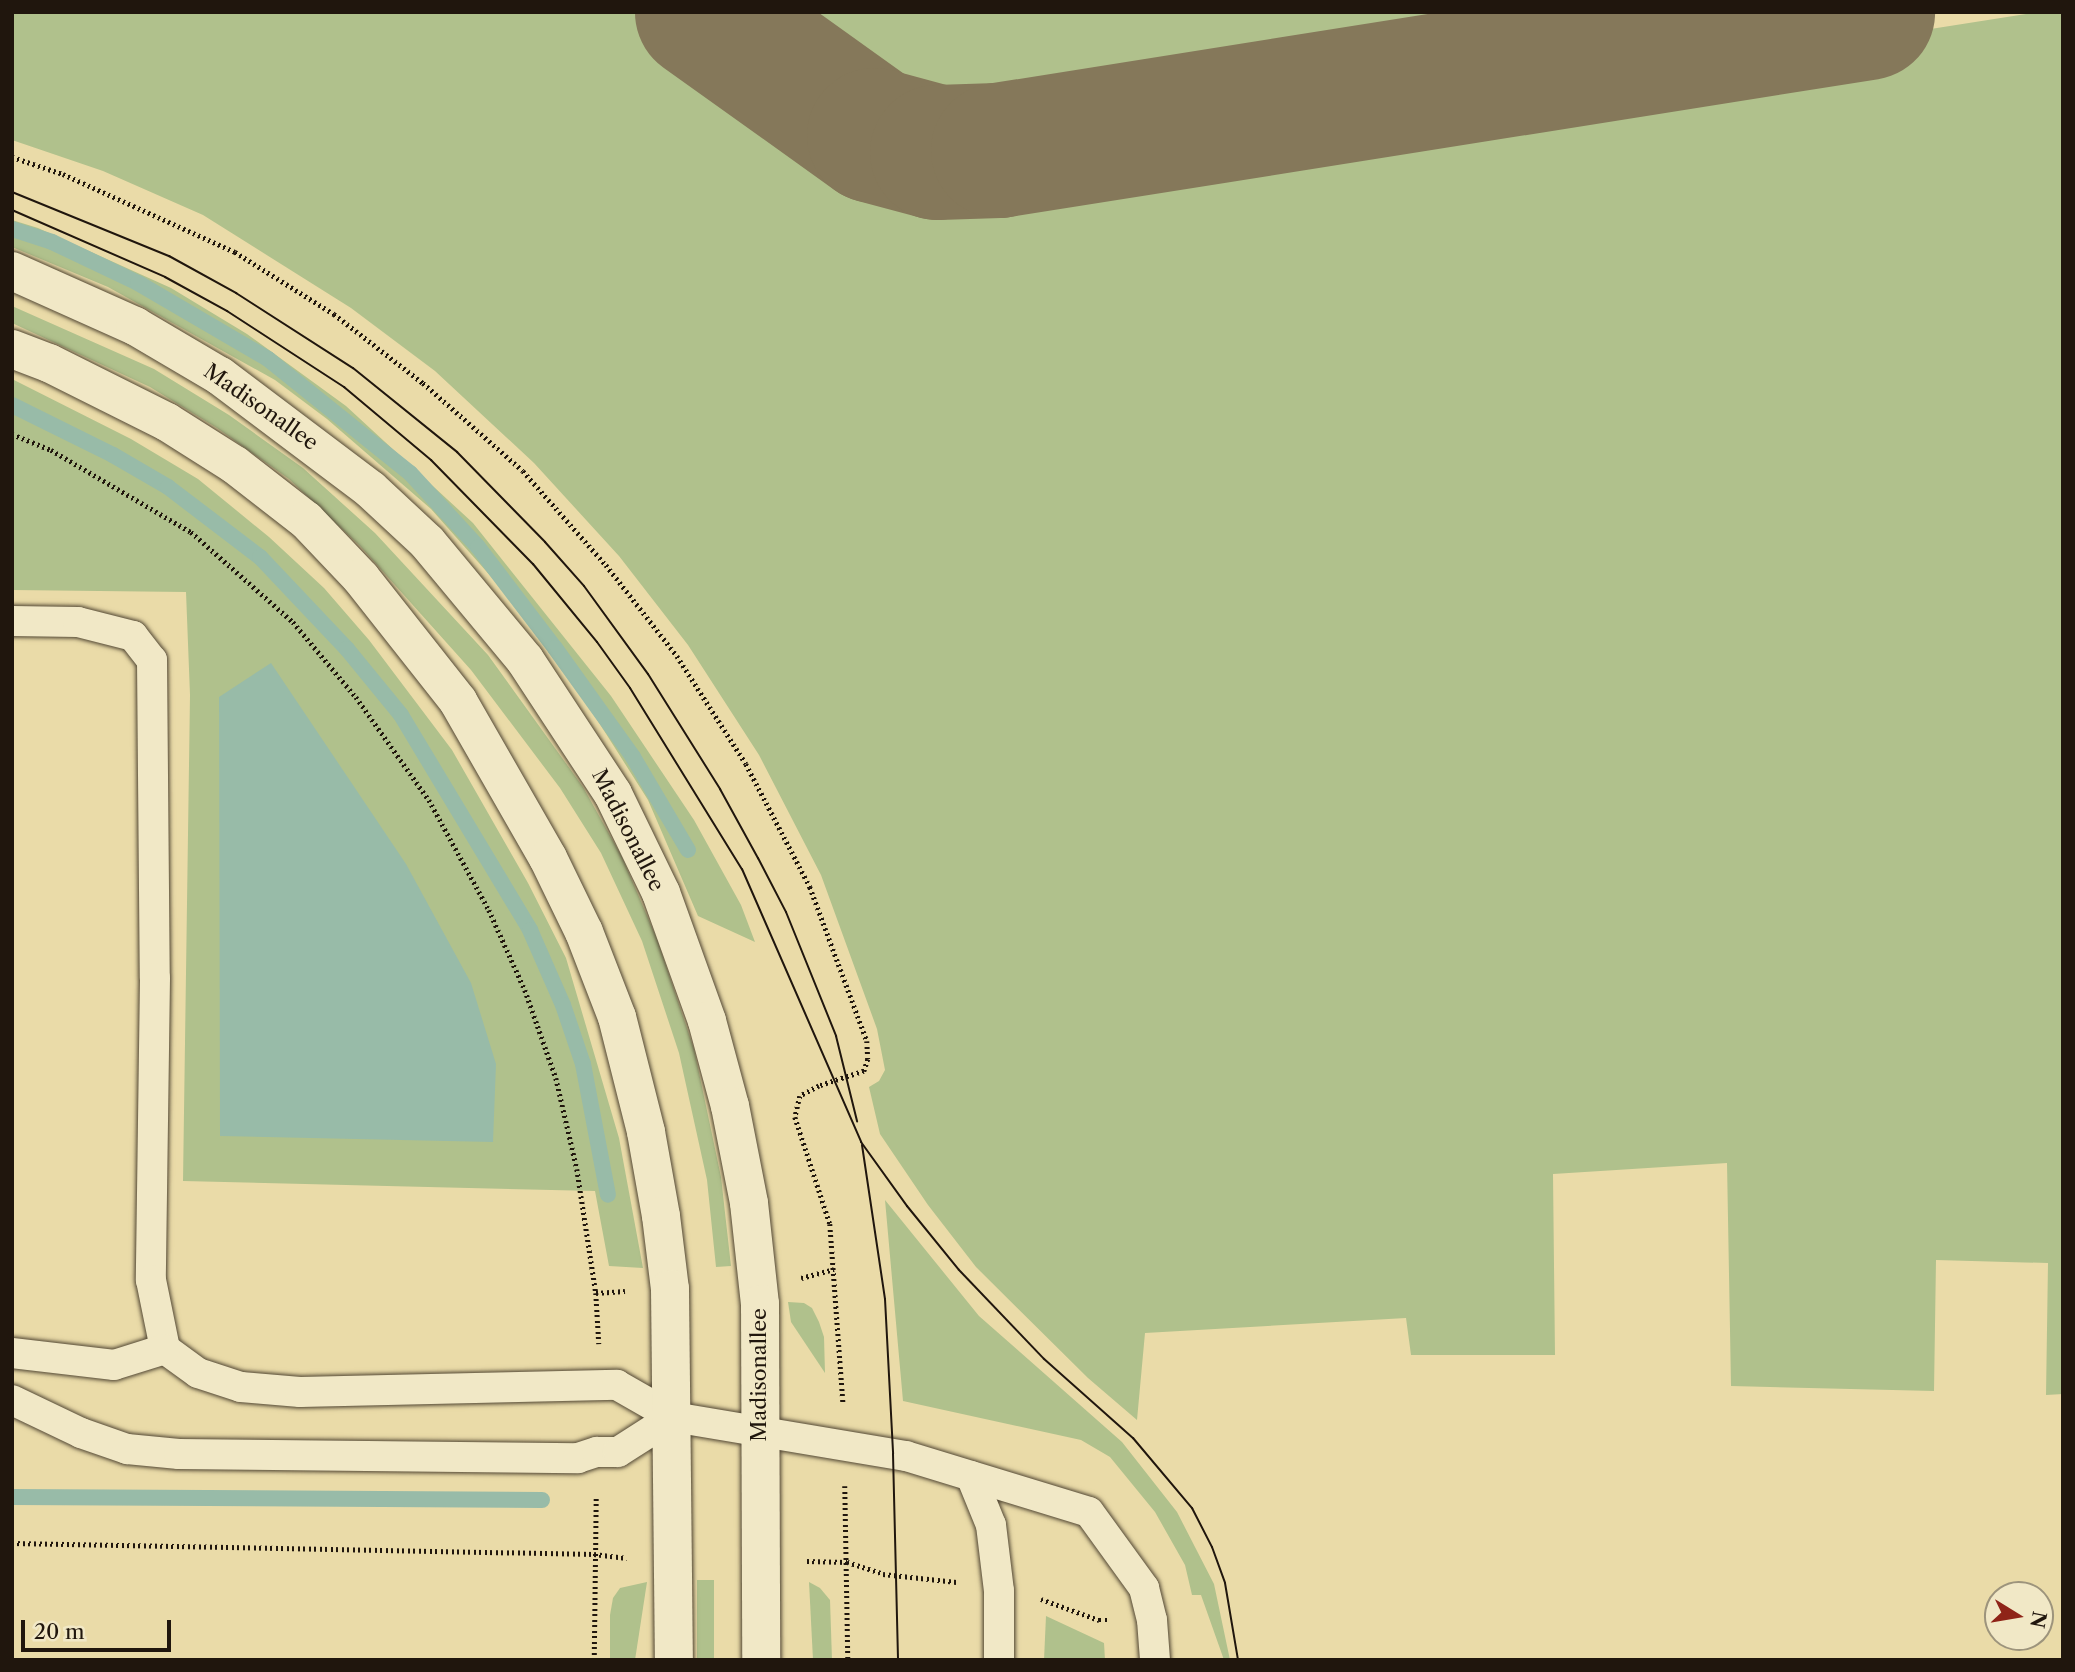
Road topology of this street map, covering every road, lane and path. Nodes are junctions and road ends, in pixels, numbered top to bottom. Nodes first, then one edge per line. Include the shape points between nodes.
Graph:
1 (12, 157) edge
2 (12, 271) edge
3 (12, 349) edge
4 (12, 435) edge
5 (12, 621) edge
6 (834, 1269) junction
7 (797, 1279) dead end
8 (629, 1291) dead end
9 (596, 1293) junction
10 (165, 1349) junction
11 (12, 1353) edge
12 (599, 1353) dead end
13 (12, 1400) edge
14 (673, 1417) junction
15 (759, 1430) junction
16 (843, 1445) junction
17 (971, 1476) junction
18 (596, 1491) dead end
19 (12, 1543) edge
20 (594, 1554) junction
21 (633, 1559) dead end
22 (810, 1562) dead end
23 (847, 1562) junction
24 (954, 1582) dead end
25 (1048, 1600) dead end
26 (1099, 1620) dead end
27 (594, 1660) edge
28 (674, 1660) edge
29 (761, 1660) edge
30 (848, 1660) edge
31 (999, 1660) edge
32 (1155, 1660) edge

1 - 6 path via 63,174 235,252 334,314 423,383 523,471 606,565 677,656 746,764 810,887 867,1041 864,1071 800,1096 795,1117 830,1224
2 - 15 main road, Madisonallee via 135,326 220,376 370,489 427,542 525,660 613,794 661,893 708,1021 730,1106 759,1285
3 - 14 main road via 167,422 235,465 306,520 361,578 458,701 572,908 617,1017 661,1216 670,1289
4 - 9 path via 51,450 201,541 293,622 356,696 429,800 489,910 525,990 556,1078 577,1169
5 - 10 lane via 78,622 133,636 152,660 151,1280
6 - 7 path
6 - 16 path
8 - 9 path
9 - 12 path
10 - 11 lane via 114,1365
10 - 14 lane via 198,1373 241,1387 300,1392 617,1385
13 - 14 lane via 127,1449 179,1454 578,1458 618,1452
14 - 15 lane
14 - 28 main road
15 - 16 lane
15 - 29 main road, Madisonallee
16 - 17 lane via 906,1456
16 - 23 path
17 - 31 lane via 991,1525 999,1591
17 - 32 lane via 1089,1512 1144,1588
18 - 20 path
19 - 20 path
20 - 21 path
20 - 27 path
22 - 23 path
23 - 24 path via 883,1574
23 - 30 path
25 - 26 path

